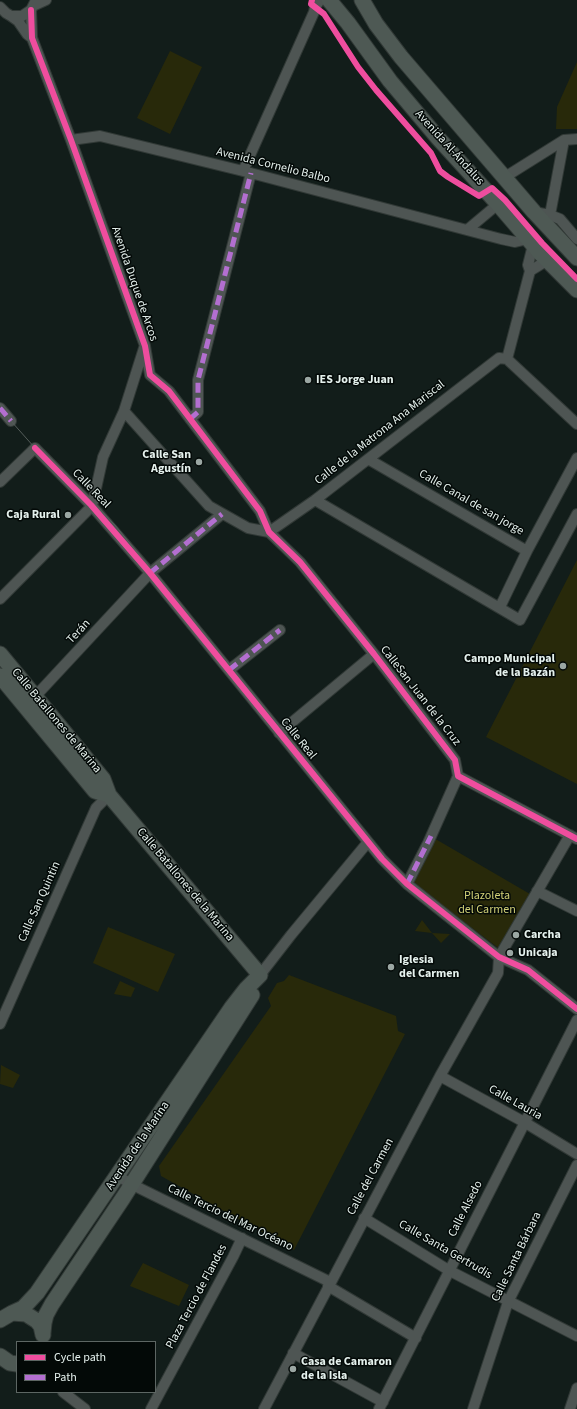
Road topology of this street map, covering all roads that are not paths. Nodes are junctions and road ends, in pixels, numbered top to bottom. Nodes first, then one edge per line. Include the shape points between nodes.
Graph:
1 (46, 0) edge
2 (320, 0) edge
3 (329, 0) edge
4 (362, 0) edge
5 (34, 5) edge
6 (1, 9) edge
7 (11, 16) junction
8 (32, 38) junction
9 (577, 139) edge
10 (71, 140) junction
11 (564, 140) junction
12 (247, 172) junction
13 (505, 177) junction
14 (498, 204) junction
15 (534, 212) junction
16 (550, 215) junction
17 (467, 230) junction
18 (577, 239) edge
19 (531, 242) junction
20 (577, 258) edge
21 (550, 263) junction
22 (530, 271) junction
23 (577, 290) edge
24 (145, 346) junction
25 (507, 358) junction
26 (0, 408) edge
27 (124, 411) junction
28 (190, 420) junction
29 (11, 421) dead end
30 (577, 424) edge
31 (577, 458) edge
32 (368, 459) junction
33 (0, 482) edge
34 (315, 500) junction
35 (92, 505) junction
36 (222, 514) junction
37 (577, 514) edge
38 (270, 532) junction
39 (527, 551) junction
40 (150, 573) junction
41 (0, 599) edge
42 (500, 607) junction
43 (280, 630) dead end
44 (0, 654) edge
45 (374, 654) junction
46 (229, 670) junction
47 (0, 676) edge
48 (31, 702) junction
49 (279, 733) junction
50 (458, 776) junction
51 (109, 795) junction
52 (573, 837) edge
53 (368, 842) junction
54 (407, 884) junction
55 (537, 891) junction
56 (577, 912) edge
57 (499, 957) junction
58 (260, 975) junction
59 (577, 1009) edge
60 (577, 1020) edge
61 (0, 1024) edge
62 (440, 1076) junction
63 (524, 1122) junction
64 (577, 1154) edge
65 (577, 1165) edge
66 (118, 1176) junction
67 (131, 1184) junction
68 (364, 1218) junction
69 (242, 1238) junction
70 (450, 1271) junction
71 (329, 1284) junction
72 (508, 1302) junction
73 (3, 1318) edge
74 (577, 1336) edge
75 (43, 1337) edge
76 (416, 1338) junction
77 (294, 1352) junction
78 (577, 1388) edge
79 (64, 1394) edge
80 (381, 1405) edge
81 (85, 1409) edge
82 (151, 1409) edge
83 (264, 1409) edge
84 (473, 1409) edge
85 (570, 1409) edge

1 - 5 street
2 - 12 street
3 - 14 street, Avenida Al-Ándalus via 390,82
4 - 13 street, Avenida Al-Ándalus via 388,42
5 - 7 street via 22,16
5 - 8 street
6 - 7 street
7 - 8 street
8 - 10 street, Avenida Duque de Arcos
9 - 11 street
10 - 12 street, Avenida Cornelio Balbo via 100,136
10 - 24 street, Avenida Duque de Arcos
11 - 13 street
11 - 16 street
12 - 17 street, Avenida Cornelio Balbo
12 - 28 street via 198,380 198,412
13 - 15 street, Avenida Al-Ándalus
14 - 17 street
14 - 19 street, Avenida Al-Ándalus
15 - 16 street
15 - 20 street, Avenida Al-Ándalus
16 - 18 street via 560,218
17 - 19 street, Avenida Cornelio Balbo via 515,242
19 - 21 street, Avenida Al-Ándalus
19 - 22 street via 528,265
21 - 22 street via 543,263
21 - 23 street, Avenida Al-Ándalus
22 - 25 street
24 - 27 street
24 - 28 street, Avenida Duque de Arcos via 150,375 169,391
25 - 30 street
25 - 32 street, Calle de la Matrona Ana Mariscal via 499,358
26 - 29 street
27 - 35 street via 103,457
27 - 36 street via 209,506
28 - 38 street, Avenida Duque de Arcos via 260,511
31 - 39 street
32 - 34 street, Calle de la Matrona Ana Mariscal
32 - 39 street, Calle Canal de san jorge
33 - 35 street, Calle Real via 35,448
34 - 38 street, Calle de la Matrona Ana Mariscal
34 - 42 street
35 - 40 street, Calle Real
35 - 41 street
36 - 38 street via 248,528
36 - 40 street, Terán
37 - 42 street via 520,620
38 - 45 street, CalleSan Juan de la Cruz via 300,562
39 - 42 street, Calle Canal de san jorge
40 - 46 street, Calle Real
40 - 48 street, Terán
43 - 46 street
44 - 48 street, Calle Batallones de Marina
45 - 49 street
45 - 50 street, CalleSan Juan de la Cruz via 455,760
46 - 49 street, Calle Real
47 - 48 street, Calle Batallones de Marina
48 - 51 street, Calle Batallones de Marina via 95,791
49 - 53 street, Calle Real
50 - 52 street
50 - 54 street
51 - 58 street, Calle Batallones de la Marina
51 - 61 street, Calle San Quintin via 96,808
52 - 55 street
53 - 54 street, Calle Real
53 - 58 street, Avenida de la Marina
54 - 57 street, Calle Real
55 - 56 street
55 - 57 street
57 - 59 street, Calle Real via 528,970
57 - 62 street, Calle del Carmen via 498,973
58 - 66 street, Avenida de la Marina via 232,1007
58 - 67 street, Avenida de la Marina via 245,1007
60 - 63 street, Calle Alsedo
62 - 63 street, Calle Lauria
62 - 68 street, Calle del Carmen
63 - 64 street, Calle Lauria
63 - 70 street, Calle Alsedo
65 - 72 street, Calle Santa Bárbara
66 - 67 street, Calle Tercio del Mar Océano
66 - 73 street, Avenida de la Marina via 37,1293 23,1308
67 - 69 street, Calle Tercio del Mar Océano
67 - 75 street, Avenida de la Marina via 52,1304 46,1316
68 - 70 street, Calle Santa Gertrudis
68 - 71 street, Calle del Carmen
69 - 71 street, Calle Tercio del Mar Océano
69 - 82 street, Plaza Tercio de Flandes
70 - 72 street, Calle Santa Gertrudis
70 - 76 street, Calle Alsedo
71 - 76 street, Calle Tercio del Mar Océano
71 - 77 street, Calle del Carmen
72 - 74 street, Calle Santa Gertrudis
72 - 84 street, Calle Santa Bárbara
73 - 75 street via 19,1312 32,1316 41,1326
76 - 80 street, Calle Alsedo
77 - 80 street
77 - 83 street, Calle del Carmen
78 - 85 street
79 - 81 street

